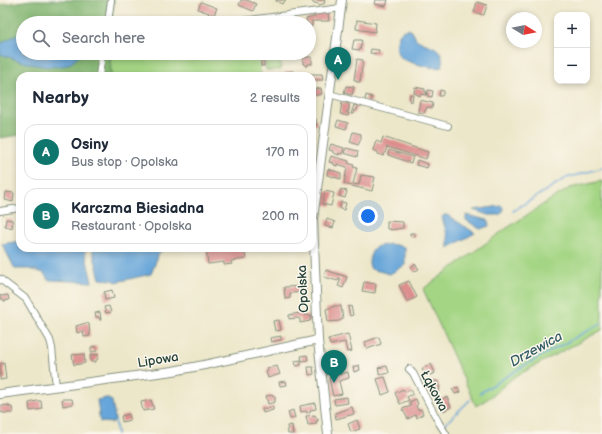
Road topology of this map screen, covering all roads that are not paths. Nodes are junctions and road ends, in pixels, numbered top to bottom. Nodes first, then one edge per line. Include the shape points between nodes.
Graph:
1 (111, 0) edge
2 (342, 4) edge
3 (109, 16) edge
4 (269, 16) edge
5 (101, 60) edge
6 (100, 72) edge
7 (329, 94) junction
8 (448, 126) dead end
9 (316, 190) edge
10 (16, 209) edge
11 (0, 211) edge
12 (314, 252) edge
13 (0, 279) edge
14 (318, 340) junction
15 (410, 369) dead end
16 (56, 387) junction
17 (0, 394) edge
18 (328, 434) edge
19 (446, 434) edge

1 - 3 street
2 - 4 street
2 - 7 street, Opolska
5 - 6 street
7 - 8 street
7 - 9 street, Opolska
10 - 11 street
12 - 14 street, Opolska
13 - 16 street via 26,299 50,340
14 - 16 street, Lipowa via 204,365
14 - 18 street, Opolska
15 - 19 street, Łąkowa
16 - 17 street, Lipowa

